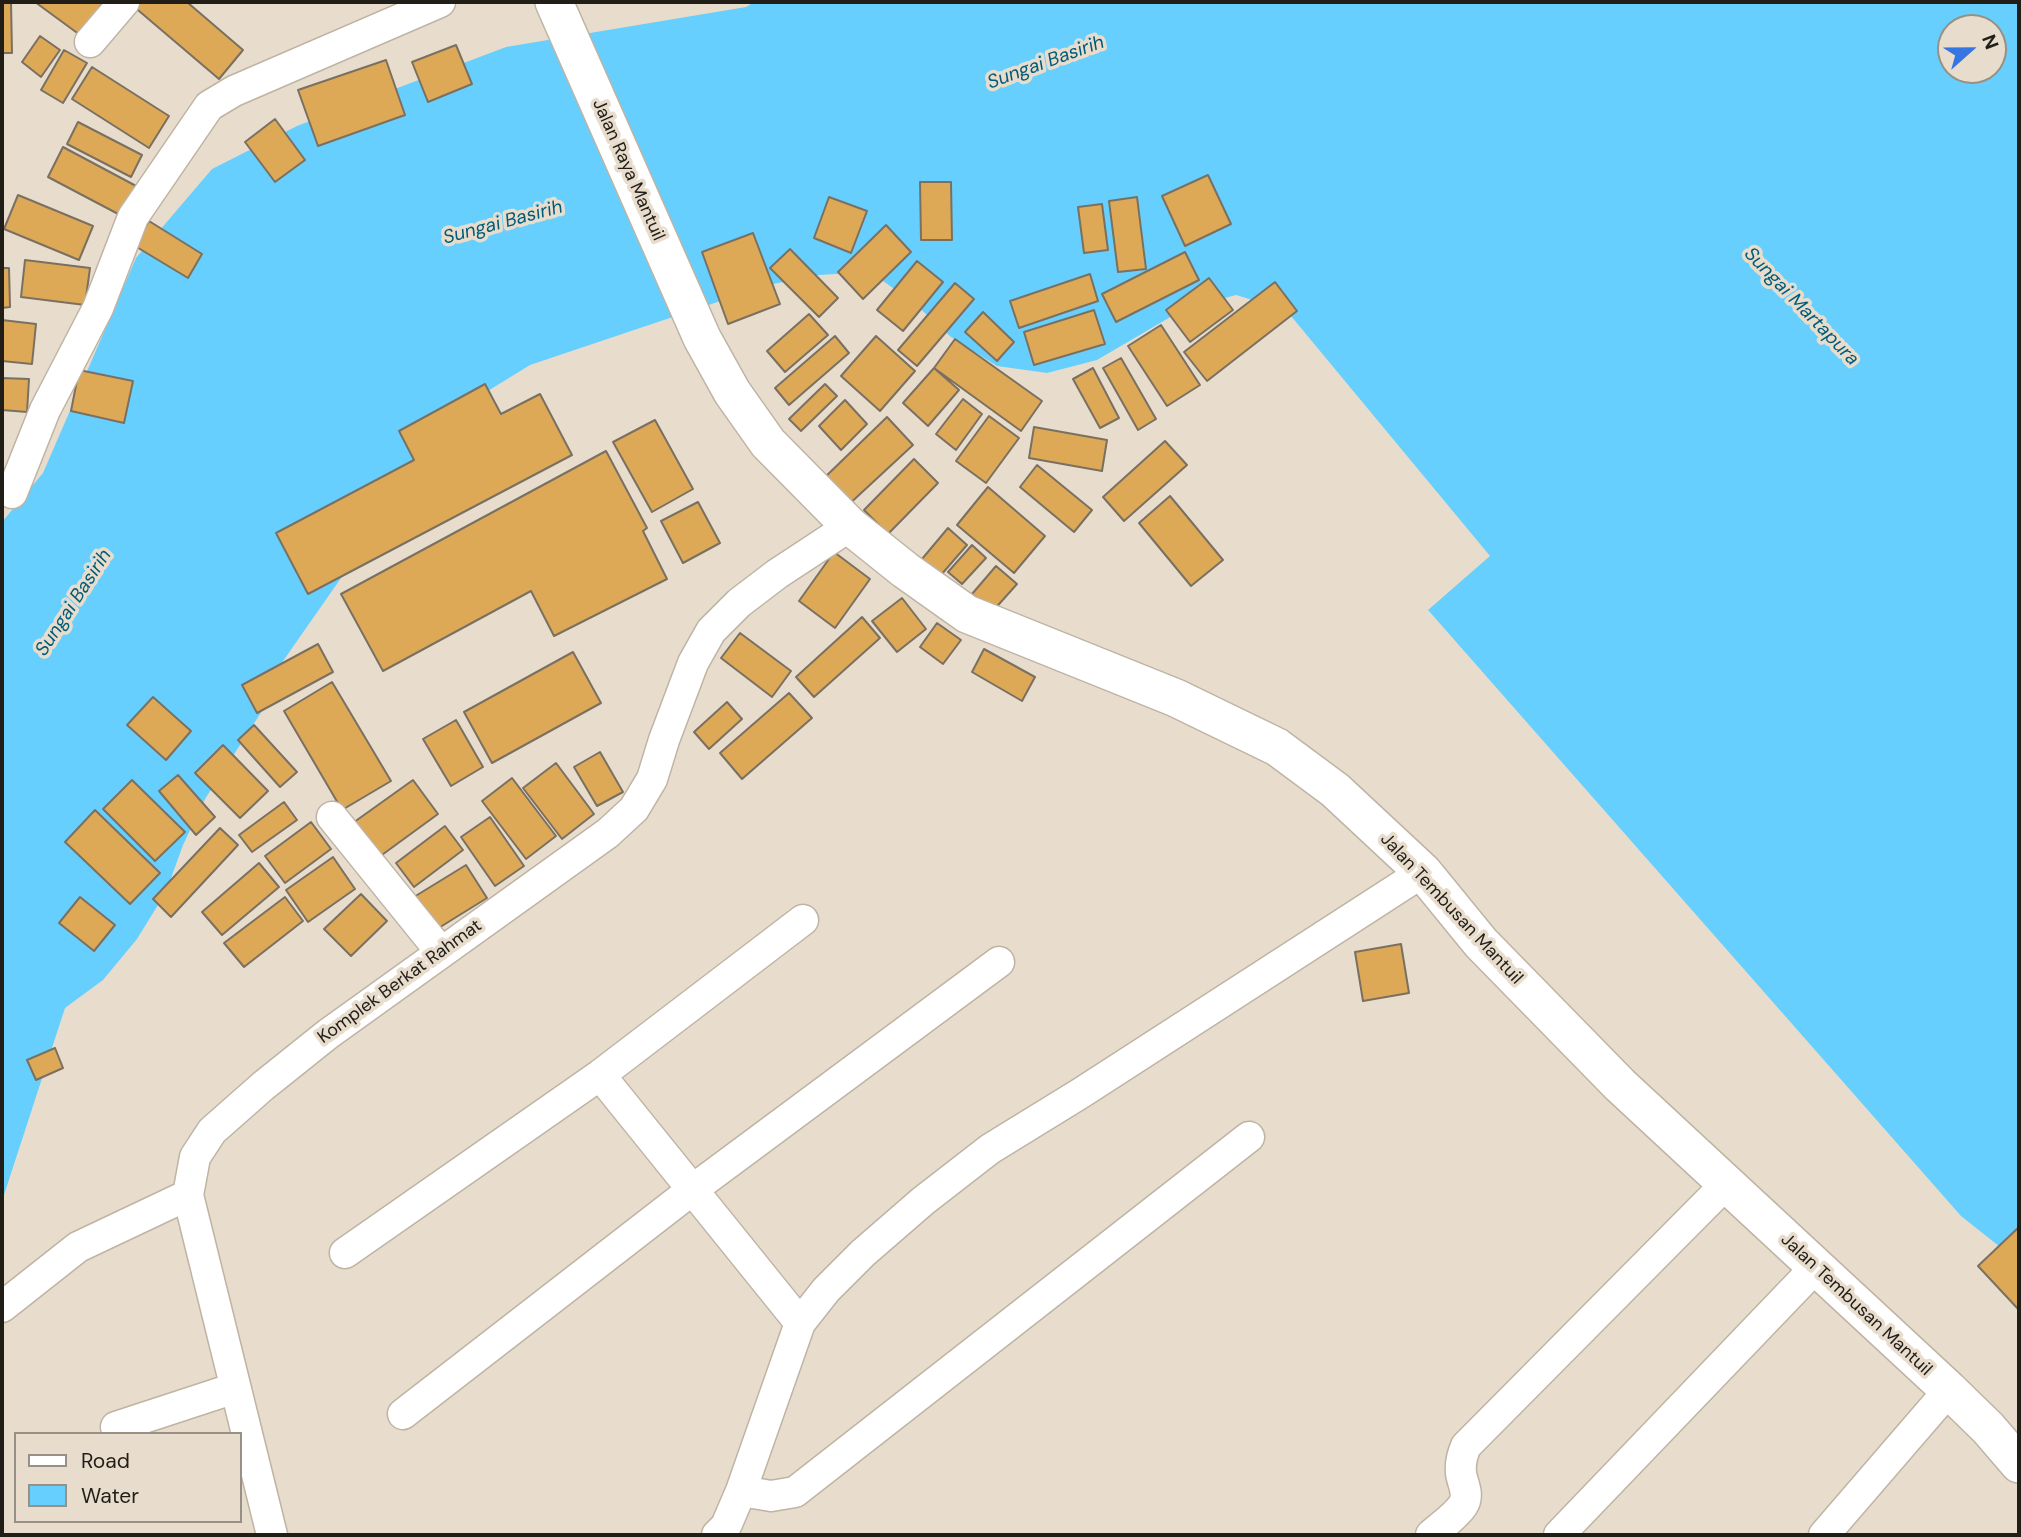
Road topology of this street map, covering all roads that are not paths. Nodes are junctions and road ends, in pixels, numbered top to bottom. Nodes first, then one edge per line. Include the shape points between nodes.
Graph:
1 (124, 2) edge
2 (440, 2) edge
3 (555, 3) edge
4 (90, 42) dead end
5 (702, 338) joint
6 (12, 493) dead end
7 (850, 526) junction
8 (332, 817) dead end
9 (1423, 873) junction
10 (803, 920) dead end
11 (441, 952) junction
12 (999, 962) dead end
13 (600, 1075) junction
14 (1249, 1136) dead end
15 (1726, 1184) junction
16 (692, 1190) junction
17 (188, 1195) junction
18 (345, 1253) dead end
19 (1816, 1267) junction
20 (2, 1307) edge
21 (800, 1323) junction
22 (235, 1388) junction
23 (1949, 1390) junction
24 (403, 1414) dead end
25 (116, 1427) dead end
26 (2019, 1464) edge
27 (741, 1491) junction
28 (272, 1535) edge
29 (717, 1535) edge
30 (1431, 1535) edge
31 (1559, 1535) edge
32 (1824, 1535) edge

1 - 4 street
2 - 6 street via 209,106 133,216 98,308 45,410
3 - 5 street, Jalan Raya Mantuil
5 - 7 street, Jalan Tembusan Mantuil via 768,443
7 - 9 street, Jalan Tembusan Mantuil via 967,614 1176,698 1277,747 1335,790
7 - 11 street, Komplek Berkat Rahmat via 777,574 711,631 693,663 652,779 634,809 608,833
8 - 11 street
9 - 15 street, Jalan Tembusan Mantuil via 1481,943 1620,1086
9 - 21 street via 990,1149 863,1253
10 - 13 street
11 - 17 street, Komplek Berkat Rahmat via 317,1043 212,1131 195,1157
12 - 16 street
13 - 16 street
13 - 18 street
14 - 27 street via 795,1492 771,1496
15 - 19 street, Jalan Tembusan Mantuil
15 - 30 street via 1466,1446 1461,1458 1463,1505
16 - 21 street
16 - 24 street
17 - 20 street via 78,1247
17 - 22 street, Komplek Berkat Rahmat
19 - 23 street, Jalan Tembusan Mantuil
19 - 31 street
21 - 27 street
22 - 25 street
22 - 28 street, Komplek Berkat Rahmat
23 - 26 street, Jalan Tembusan Mantuil
23 - 32 street
27 - 29 street

